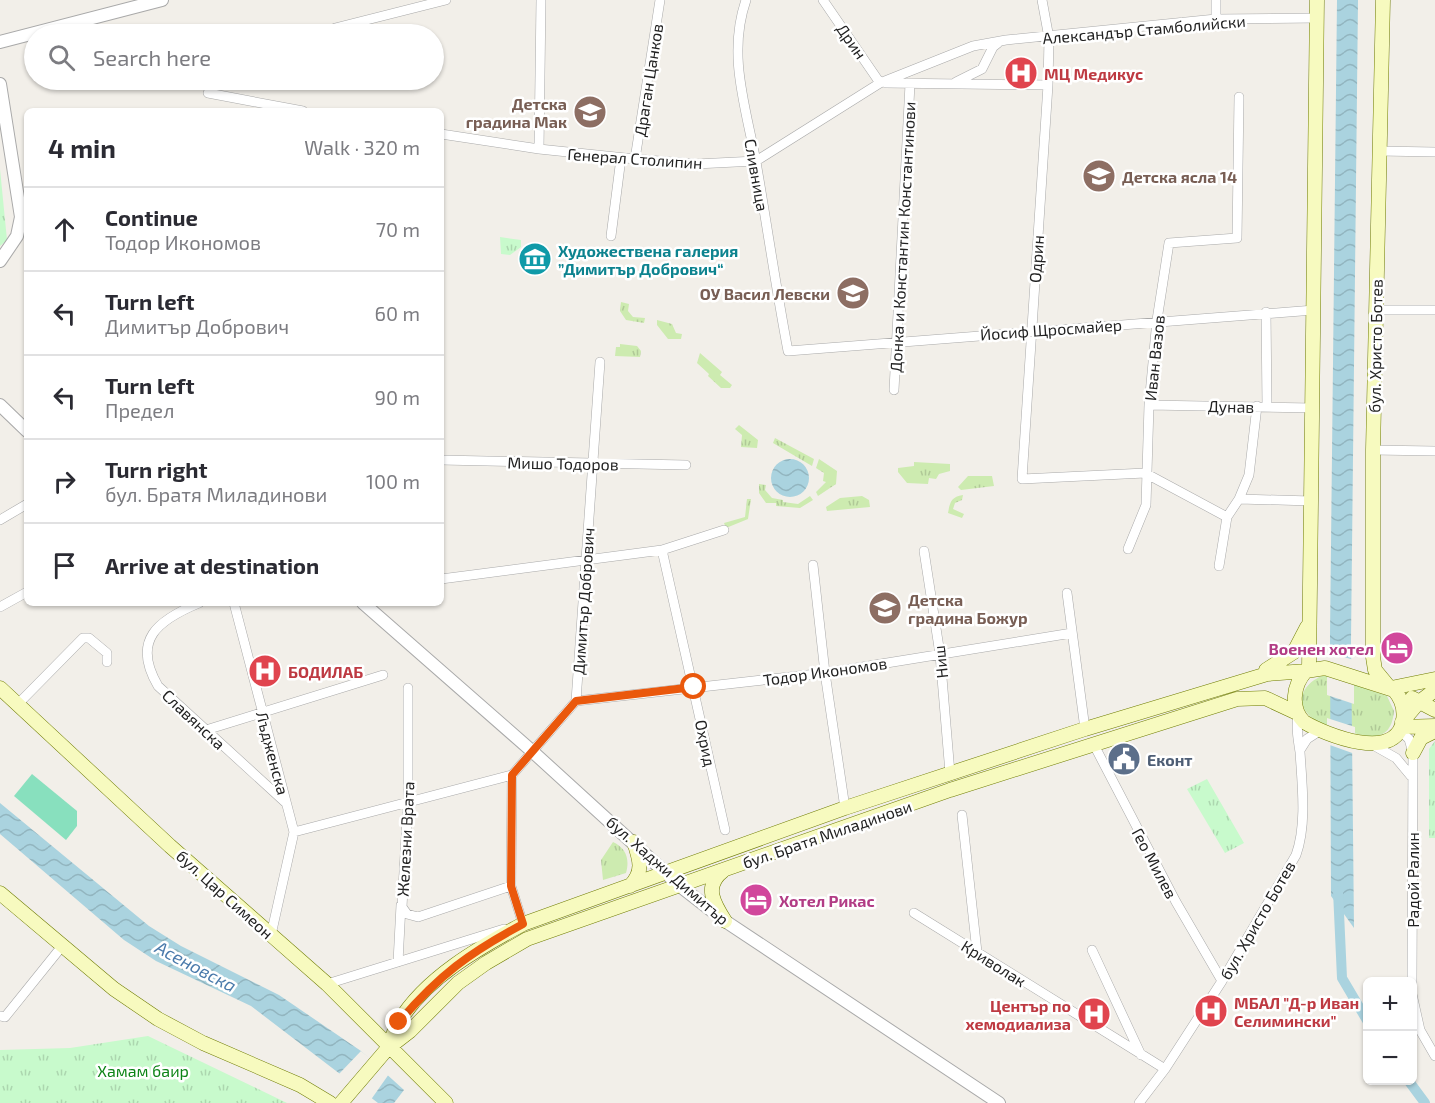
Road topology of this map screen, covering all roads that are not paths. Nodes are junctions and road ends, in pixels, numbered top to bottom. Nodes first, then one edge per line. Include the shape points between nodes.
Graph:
1 (162, 0) edge
2 (446, 0) edge
3 (541, 0) edge
4 (660, 0) edge
5 (746, 0) edge
6 (823, 0) edge
7 (1042, 0) edge
8 (1216, 0) edge
9 (1317, 0) edge
10 (1383, 0) edge
11 (1317, 18) junction
12 (1216, 20) junction
13 (69, 24) edge
14 (351, 24) edge
15 (24, 36) edge
16 (1049, 38) junction
17 (1006, 40) junction
18 (0, 42) edge
19 (880, 83) junction
20 (0, 84) edge
21 (910, 84) junction
22 (951, 84) junction
23 (1048, 85) junction
24 (208, 93) dead end
25 (1239, 97) dead end
26 (287, 108) edge
27 (444, 134) edge
28 (539, 149) junction
29 (1380, 151) junction
30 (1435, 152) edge
31 (621, 158) junction
32 (635, 159) junction
33 (756, 161) junction
34 (610, 236) dead end
35 (0, 261) edge
36 (1314, 310) junction
37 (1376, 310) junction
38 (1435, 310) edge
39 (1266, 312) junction
40 (1157, 320) junction
41 (1031, 330) junction
42 (897, 341) junction
43 (788, 351) joint
44 (600, 362) dead end
45 (894, 390) dead end
46 (0, 405) edge
47 (1149, 405) junction
48 (1262, 406) junction
49 (1312, 408) junction
50 (24, 428) edge
51 (1373, 450) junction
52 (1435, 451) edge
53 (444, 460) edge
54 (593, 463) junction
55 (686, 465) dead end
56 (1145, 473) junction
57 (1239, 499) junction
58 (1311, 501) junction
59 (24, 506) edge
60 (1227, 517) junction
61 (0, 520) edge
62 (724, 530) dead end
63 (1128, 549) dead end
64 (662, 550) junction
65 (924, 551) dead end
66 (584, 561) junction
67 (813, 565) dead end
68 (1219, 566) dead end
69 (444, 579) edge
70 (1067, 593) dead end
71 (24, 594) edge
72 (192, 606) edge
73 (235, 606) edge
74 (371, 606) edge
75 (0, 608) edge
76 (1310, 611) junction
77 (1072, 633) junction
78 (940, 654) junction
79 (107, 662) dead end
80 (1307, 670) junction
81 (825, 673) junction
82 (383, 675) dead end
83 (1435, 679) edge
84 (1247, 680) junction
85 (694, 687) junction
86 (0, 688) edge
87 (408, 688) dead end
88 (1392, 689) junction
89 (1435, 690) edge
90 (576, 701) junction
91 (1419, 702) junction
92 (18, 704) junction
93 (1435, 710) edge
94 (262, 711) junction
95 (1297, 714) junction
96 (1435, 726) edge
97 (1401, 727) junction
98 (1085, 729) junction
99 (206, 730) junction
100 (1322, 730) junction
101 (1435, 731) edge
102 (1093, 743) junction
103 (1373, 745) junction
104 (1300, 750) junction
105 (533, 752) junction
106 (1413, 753) junction
107 (950, 773) junction
108 (512, 775) junction
109 (1412, 778) junction
110 (408, 801) junction
111 (286, 804) junction
112 (845, 808) junction
113 (962, 815) dead end
114 (725, 830) dead end
115 (294, 832) junction
116 (634, 842) junction
117 (723, 870) junction
118 (667, 873) junction
119 (680, 885) junction
120 (511, 886) junction
121 (629, 886) junction
122 (0, 893) edge
123 (401, 903) junction
124 (914, 913) dead end
125 (724, 921) junction
126 (523, 924) junction
127 (271, 935) junction
128 (63, 945) junction
129 (1092, 950) dead end
130 (977, 952) junction
131 (398, 962) junction
132 (1412, 977) edge
133 (1222, 981) junction
134 (327, 984) junction
135 (1417, 1015) edge
136 (0, 1016) edge
137 (388, 1048) junction
138 (1141, 1055) junction
139 (1435, 1056) edge
140 (1165, 1069) junction
141 (344, 1099) edge
142 (330, 1103) edge
143 (446, 1103) edge
144 (999, 1103) edge
145 (1139, 1103) edge

1 - 13 street
2 - 14 street
3 - 28 street
4 - 32 street, Драган Цанков
5 - 33 street, Сливница via 737,64
6 - 19 street, Дрин
7 - 16 street, Одрин
8 - 12 street
9 - 11 main road
10 - 29 main road, бул. Христо Ботев
11 - 12 street, Александър Стамболийски
11 - 36 main road
12 - 16 street, Александър Стамболийски
15 - 18 street
16 - 17 street, Александър Стамболийски
16 - 23 street, Одрин
17 - 19 street, Александър Стамболийски via 973,46
17 - 22 street via 993,47 977,73
19 - 21 street
19 - 33 street, Генерал Столипин
20 - 35 street via 21,217 18,236
21 - 22 street
21 - 42 street, Донка и Константин Константинови
22 - 23 street
23 - 41 street, Одрин
24 - 26 street
25 - 40 street, Иван Вазов via 1237,238 1169,243
27 - 28 street, Генерал Столипин
28 - 31 street, Генерал Столипин
29 - 30 street
29 - 37 main road, бул. Христо Ботев
31 - 32 street, Генерал Столипин
31 - 34 street
32 - 33 street, Генерал Столипин via 696,164
33 - 43 street, Сливница
36 - 39 street, Йосиф Щросмайер
36 - 49 main road
37 - 38 street
37 - 51 main road, бул. Христо Ботев
39 - 40 street, Йосиф Щросмайер
39 - 48 street
40 - 41 street, Йосиф Щросмайер
40 - 47 street, Иван Вазов
41 - 42 street, Йосиф Щросмайер
41 - 56 street, Одрин via 1022,479
42 - 43 street, Йосиф Щросмайер
42 - 45 street, Донка и Константин Константинови
44 - 54 street, Димитър Добрович
46 - 50 street
47 - 48 street, Дунав
47 - 56 street, Иван Вазов
48 - 49 street, Дунав
48 - 57 street via 1249,475
49 - 58 main road
51 - 52 street
51 - 88 main road, бул. Христо Ботев via 1373,662 1377,674
53 - 54 street, Мишо Тодоров
54 - 55 street, Мишо Тодоров
54 - 66 street, Димитър Добрович
56 - 60 street
56 - 63 street, Иван Вазов via 1146,505
57 - 58 street
57 - 60 street
58 - 76 main road
59 - 61 street
60 - 68 street
62 - 64 street
64 - 66 street
64 - 85 street, Охрид
65 - 78 street, Ниш
66 - 69 street
66 - 90 street, Димитър Добрович
67 - 81 street
70 - 77 street
71 - 75 street
72 - 99 street, Славянска via 162,620 154,629 147,657 158,686
73 - 94 street, Лъдженска
74 - 105 street, бул. Хаджи Димитър
76 - 80 main road
76 - 84 main road via 1304,636 1294,652
77 - 78 street, Тодор Икономов
77 - 98 street
78 - 81 street, Тодор Икономов
78 - 107 street, Ниш
79 - 92 street via 107,653 89,638 83,638
80 - 84 main road, бул. Братя Миладинови
80 - 88 main road, бул. Братя Миладинови via 1325,669
80 - 95 main road via 1296,688
81 - 85 street, Тодор Икономов
81 - 112 street
82 - 94 street
83 - 88 main road
84 - 98 main road, бул. Братя Миладинови
85 - 90 street, Тодор Икономов
85 - 114 street, Охрид
86 - 92 main road, бул. Цар Симеон
87 - 110 street, Железни Врата
88 - 91 main road, бул. Братя Миладинови
88 - 97 main road via 1403,709
89 - 91 main road
90 - 105 street
91 - 93 main road, бул. Братя Миладинови
91 - 97 main road
92 - 127 main road, бул. Цар Симеон
94 - 99 street
94 - 111 street, Лъдженска
95 - 100 main road, бул. Братя Миладинови
95 - 102 main road, бул. Братя Миладинови via 1272,700 1243,698
95 - 104 street, бул. Христо Ботев
96 - 97 main road
97 - 103 main road via 1388,740
97 - 106 street
98 - 107 main road, бул. Братя Миладинови
99 - 111 street, Славянска
100 - 103 main road, бул. Братя Миладинови
100 - 104 street via 1307,739
101 - 106 main road via 1421,738
102 - 117 main road, бул. Братя Миладинови
102 - 133 street, Гео Милев
103 - 109 street via 1400,760
104 - 133 street, бул. Христо Ботев via 1299,846
105 - 108 street
105 - 116 street, бул. Хаджи Димитър
106 - 109 street, Радой Ралин
107 - 112 main road, бул. Братя Миладинови
108 - 110 street
108 - 120 street
109 - 132 street, Радой Ралин
110 - 115 street
110 - 123 street, Железни Врата
111 - 115 street, Лъдженска
112 - 118 main road, бул. Братя Миладинови
113 - 130 street
115 - 127 street
116 - 118 street, бул. Хаджи Димитър
116 - 121 main road via 640,870
117 - 119 main road, бул. Братя Миладинови
117 - 125 main road via 711,890
118 - 119 street, бул. Хаджи Димитър
118 - 121 main road, бул. Братя Миладинови
119 - 125 street, бул. Хаджи Димитър
119 - 137 main road, бул. Братя Миладинови via 527,939 458,983
120 - 123 street, Железни Врата via 418,917 407,914
120 - 126 street
121 - 126 main road, бул. Братя Миладинови
122 - 128 main road
123 - 131 street
124 - 130 street, Криволак
125 - 144 street, бул. Хаджи Димитър
126 - 131 street, бул. Братя Миладинови
126 - 137 main road, бул. Братя Миладинови via 474,950 446,972 399,1022
127 - 134 main road, бул. Цар Симеон
128 - 136 street via 5,1017
128 - 142 main road via 158,1019 300,1085
129 - 138 street
130 - 138 street, Криволак
131 - 134 street, бул. Братя Миладинови
133 - 140 street, бул. Христо Ботев
134 - 137 main road, бул. Цар Симеон
135 - 139 street via 1420,1030
137 - 141 main road, бул. Братя Миладинови
137 - 143 main road, бул. Цар Симеон
138 - 140 street, Криволак
140 - 145 street, бул. Христо Ботев

